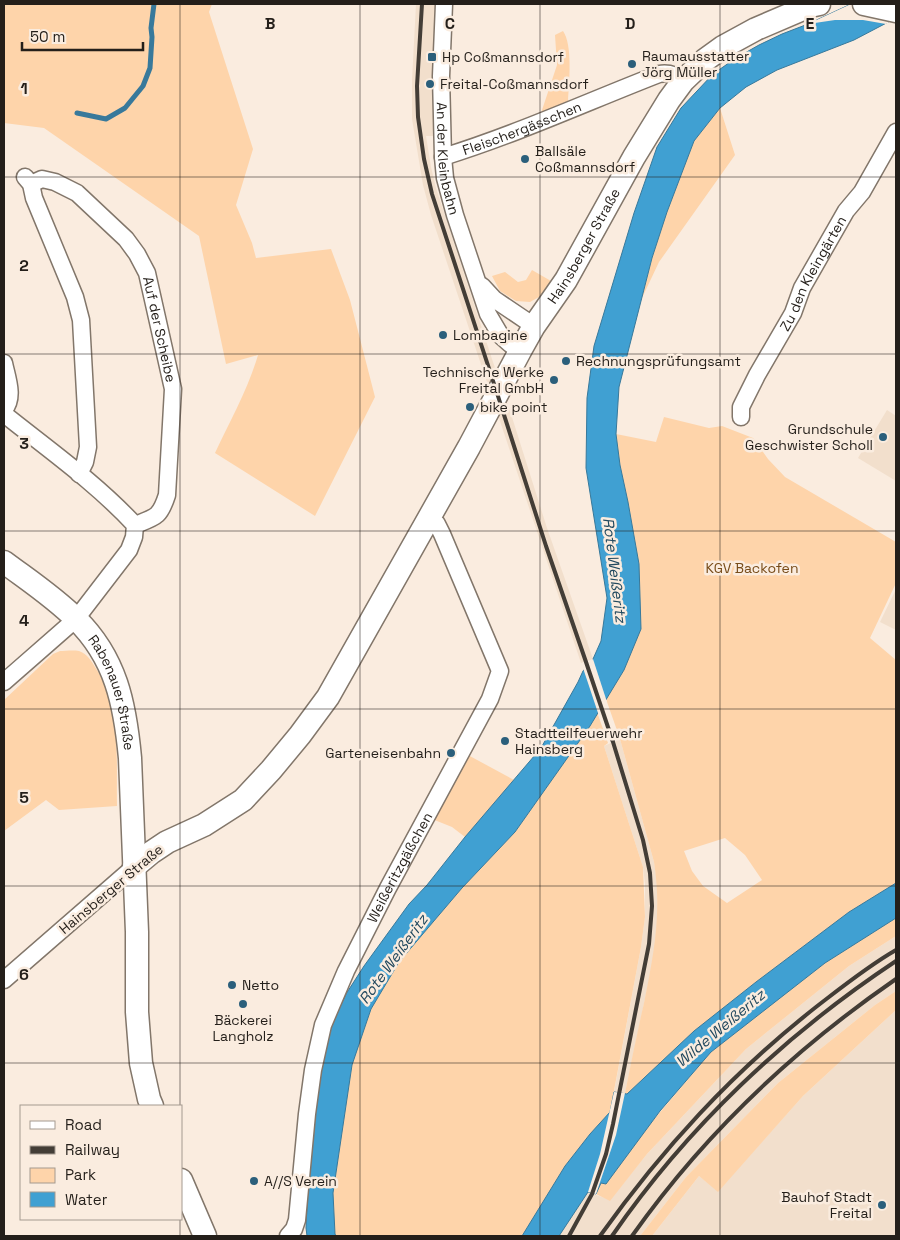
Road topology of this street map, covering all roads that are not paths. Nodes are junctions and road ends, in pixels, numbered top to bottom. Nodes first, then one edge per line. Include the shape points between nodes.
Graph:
1 (444, 4) edge
2 (819, 4) edge
3 (864, 4) edge
4 (896, 11) edge
5 (683, 81) junction
6 (896, 132) edge
7 (443, 156) junction
8 (477, 280) junction
9 (534, 326) junction
10 (520, 351) junction
11 (4, 362) edge
12 (4, 410) edge
13 (4, 414) edge
14 (741, 417) dead end
15 (79, 474) junction
16 (428, 518) junction
17 (135, 525) junction
18 (4, 562) edge
19 (76, 619) junction
20 (4, 682) edge
21 (134, 867) junction
22 (4, 980) edge
23 (152, 1105) edge
24 (182, 1182) edge
25 (205, 1236) edge
26 (288, 1236) edge

1 - 7 street, An der Kleinbahn via 441,76
2 - 5 street, Hainsberger Straße via 756,29 724,47
3 - 4 street
5 - 7 street, Fleischergässchen via 676,75 659,74 546,120
5 - 9 street, Hainsberger Straße via 648,133 566,280
6 - 14 street, Zu den Kleingärten via 802,288 793,313 741,407
7 - 8 street, An der Kleinbahn via 455,215
8 - 9 street, An der Kleinbahn via 494,299
8 - 10 street, An der Kleinbahn via 488,314 501,336
9 - 10 street, Hainsberger Straße
10 - 16 street, Hainsberger Straße
11 - 12 street via 10,396
13 - 15 street
15 - 17 street
15 - 17 street, Auf der Scheibe via 86,462 88,447 81,320 75,297 27,180 55,182 77,193 126,239 147,273 173,389 167,495 156,517
16 - 21 street, Hainsberger Straße via 328,697 271,770 243,800 204,825 167,842
16 - 26 street, Weißeritzgäßchen via 437,524 443,535 500,671 490,699 346,971 323,1025 310,1087 297,1220
17 - 19 street via 129,550
18 - 19 street, Rabenauer Straße
19 - 20 street
19 - 21 street, Rabenauer Straße via 102,651 124,709 130,758
21 - 22 street, Hainsberger Straße
21 - 23 street, Rabenauer Straße via 137,1012 141,1063
24 - 25 street

